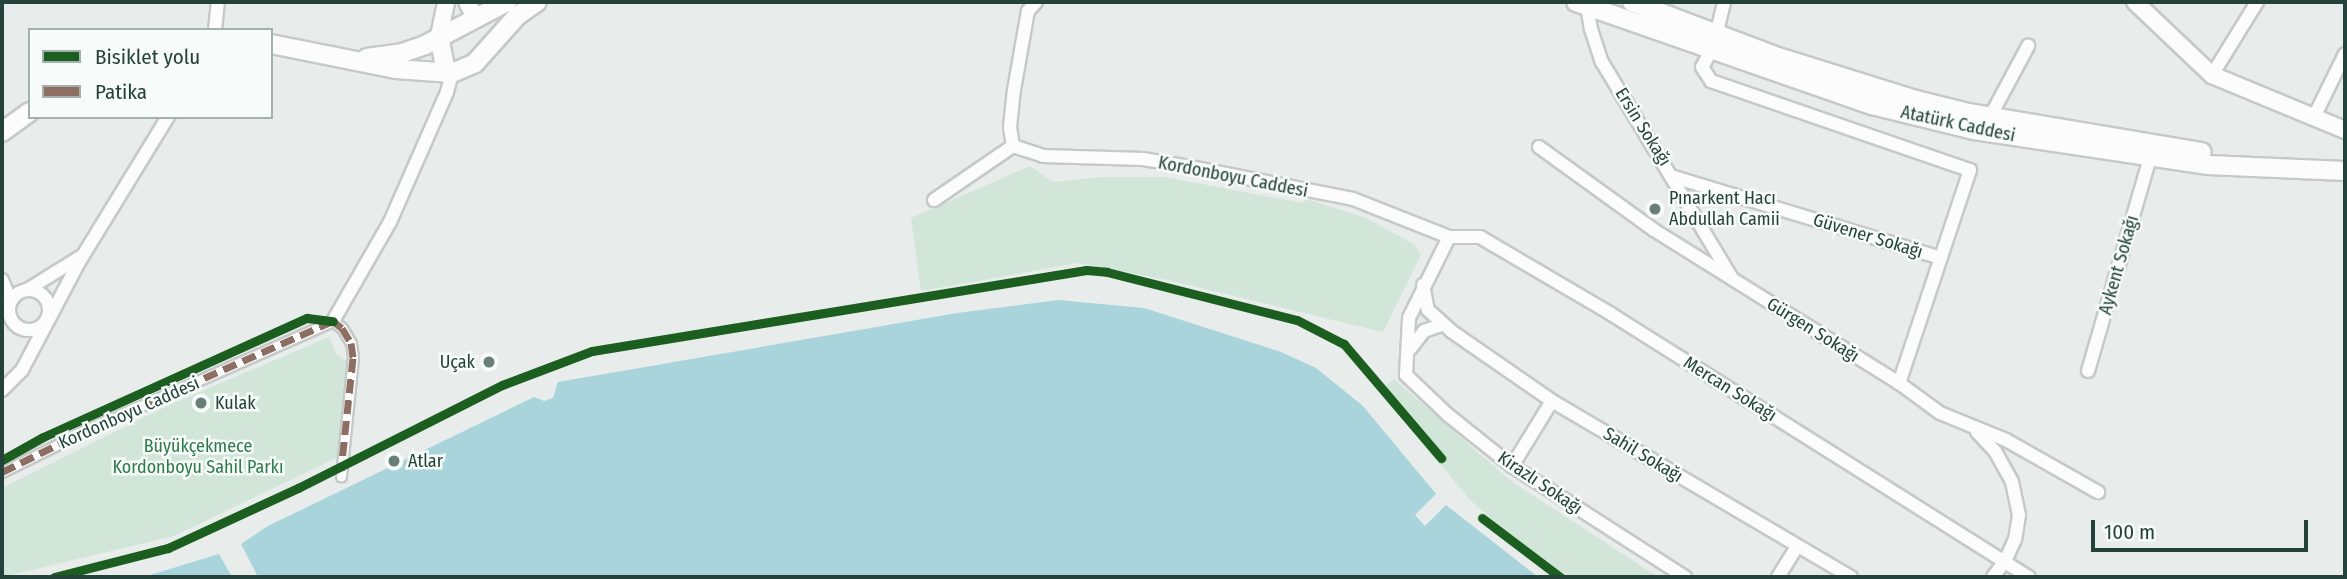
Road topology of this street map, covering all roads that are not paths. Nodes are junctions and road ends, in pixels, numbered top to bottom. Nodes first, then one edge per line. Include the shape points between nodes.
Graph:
1 (218, 2) edge
2 (446, 2) edge
3 (508, 2) edge
4 (537, 2) edge
5 (1036, 2) edge
6 (1632, 2) edge
7 (1724, 2) edge
8 (2135, 2) edge
9 (2257, 2) edge
10 (1584, 3) edge
11 (471, 10) edge
12 (215, 28) edge
13 (439, 36) junction
14 (1714, 43) junction
15 (273, 44) edge
16 (2028, 46) dead end
17 (487, 50) junction
18 (2345, 54) edge
19 (357, 59) junction
20 (452, 73) junction
21 (2212, 75) junction
22 (28, 113) edge
23 (1990, 117) junction
24 (2314, 117) junction
25 (166, 119) edge
26 (2345, 130) edge
27 (2, 132) edge
28 (1013, 146) junction
29 (1539, 147) dead end
30 (2150, 158) junction
31 (2345, 161) edge
32 (2345, 171) edge
33 (1674, 177) junction
34 (934, 200) dead end
35 (1448, 236) junction
36 (83, 255) junction
37 (1941, 258) junction
38 (2, 280) edge
39 (1734, 281) junction
40 (1423, 285) junction
41 (27, 290) junction
42 (7, 306) edge
43 (45, 321) junction
44 (333, 321) junction
45 (1441, 325) junction
46 (1409, 350) junction
47 (2088, 371) dead end
48 (1899, 383) junction
49 (2, 390) edge
50 (1552, 401) junction
51 (1974, 428) junction
52 (1512, 466) junction
53 (2, 472) edge
54 (341, 477) dead end
55 (2098, 492) dead end
56 (1797, 546) junction
57 (2005, 561) junction
58 (1685, 577) edge
59 (1777, 577) edge
60 (1850, 577) edge
61 (1993, 577) edge
62 (2029, 577) edge

1 - 12 street
2 - 13 street
3 - 11 main road
4 - 17 main road via 517,16
5 - 28 street via 1028,11 1014,90
6 - 14 main road, Atatürk Caddesi
7 - 14 street
8 - 21 street
9 - 21 street
10 - 14 main road, Atatürk Caddesi
10 - 33 street, Ersin Sokağı via 1602,62
11 - 13 main road
11 - 17 main road via 487,30
13 - 19 main road via 402,53
13 - 20 main road via 445,66
14 - 23 main road, Atatürk Caddesi
14 - 30 main road, Atatürk Caddesi via 1872,106 1974,130
14 - 37 street via 1702,67 1711,81 1970,170
15 - 19 main road
16 - 23 street
17 - 20 main road via 475,63
18 - 24 street
19 - 20 main road via 396,69
20 - 44 street via 390,222
21 - 24 street
22 - 27 main road
23 - 31 main road, Atatürk Caddesi via 2206,153
24 - 26 street
25 - 36 street
28 - 34 street
28 - 35 street, Kordonboyu Caddesi via 1043,156 1143,159 1353,200
29 - 39 street, Gürgen Sokağı
30 - 32 main road, Atatürk Caddesi via 2288,171
30 - 47 street, Aykent Sokağı
33 - 37 street, Güvener Sokağı
33 - 39 street, Ersin Sokağı
35 - 40 street
35 - 57 street, Mercan Sokağı via 1480,237
36 - 41 street
36 - 43 street
37 - 48 street
38 - 42 street
39 - 48 street, Gürgen Sokağı
40 - 45 street via 1428,310
40 - 46 street via 1409,318
41 - 42 street
41 - 43 street via 44,297 49,309
42 - 43 street via 12,320 22,328 35,329
43 - 49 street via 22,370
44 - 53 street, Kordonboyu Caddesi
44 - 54 street via 351,343 353,358
45 - 46 street via 1424,331
45 - 50 street, Sahil Sokağı
46 - 52 street, Kirazlı Sokağı via 1406,375
48 - 51 street, Gürgen Sokağı via 1940,413
50 - 52 street
50 - 56 street, Sahil Sokağı
51 - 55 street, Gürgen Sokağı via 2006,440
51 - 57 street via 1995,451 2012,482 2019,515
52 - 58 street, Kirazlı Sokağı
56 - 59 street
56 - 60 street, Sahil Sokağı
57 - 61 street
57 - 62 street, Mercan Sokağı

